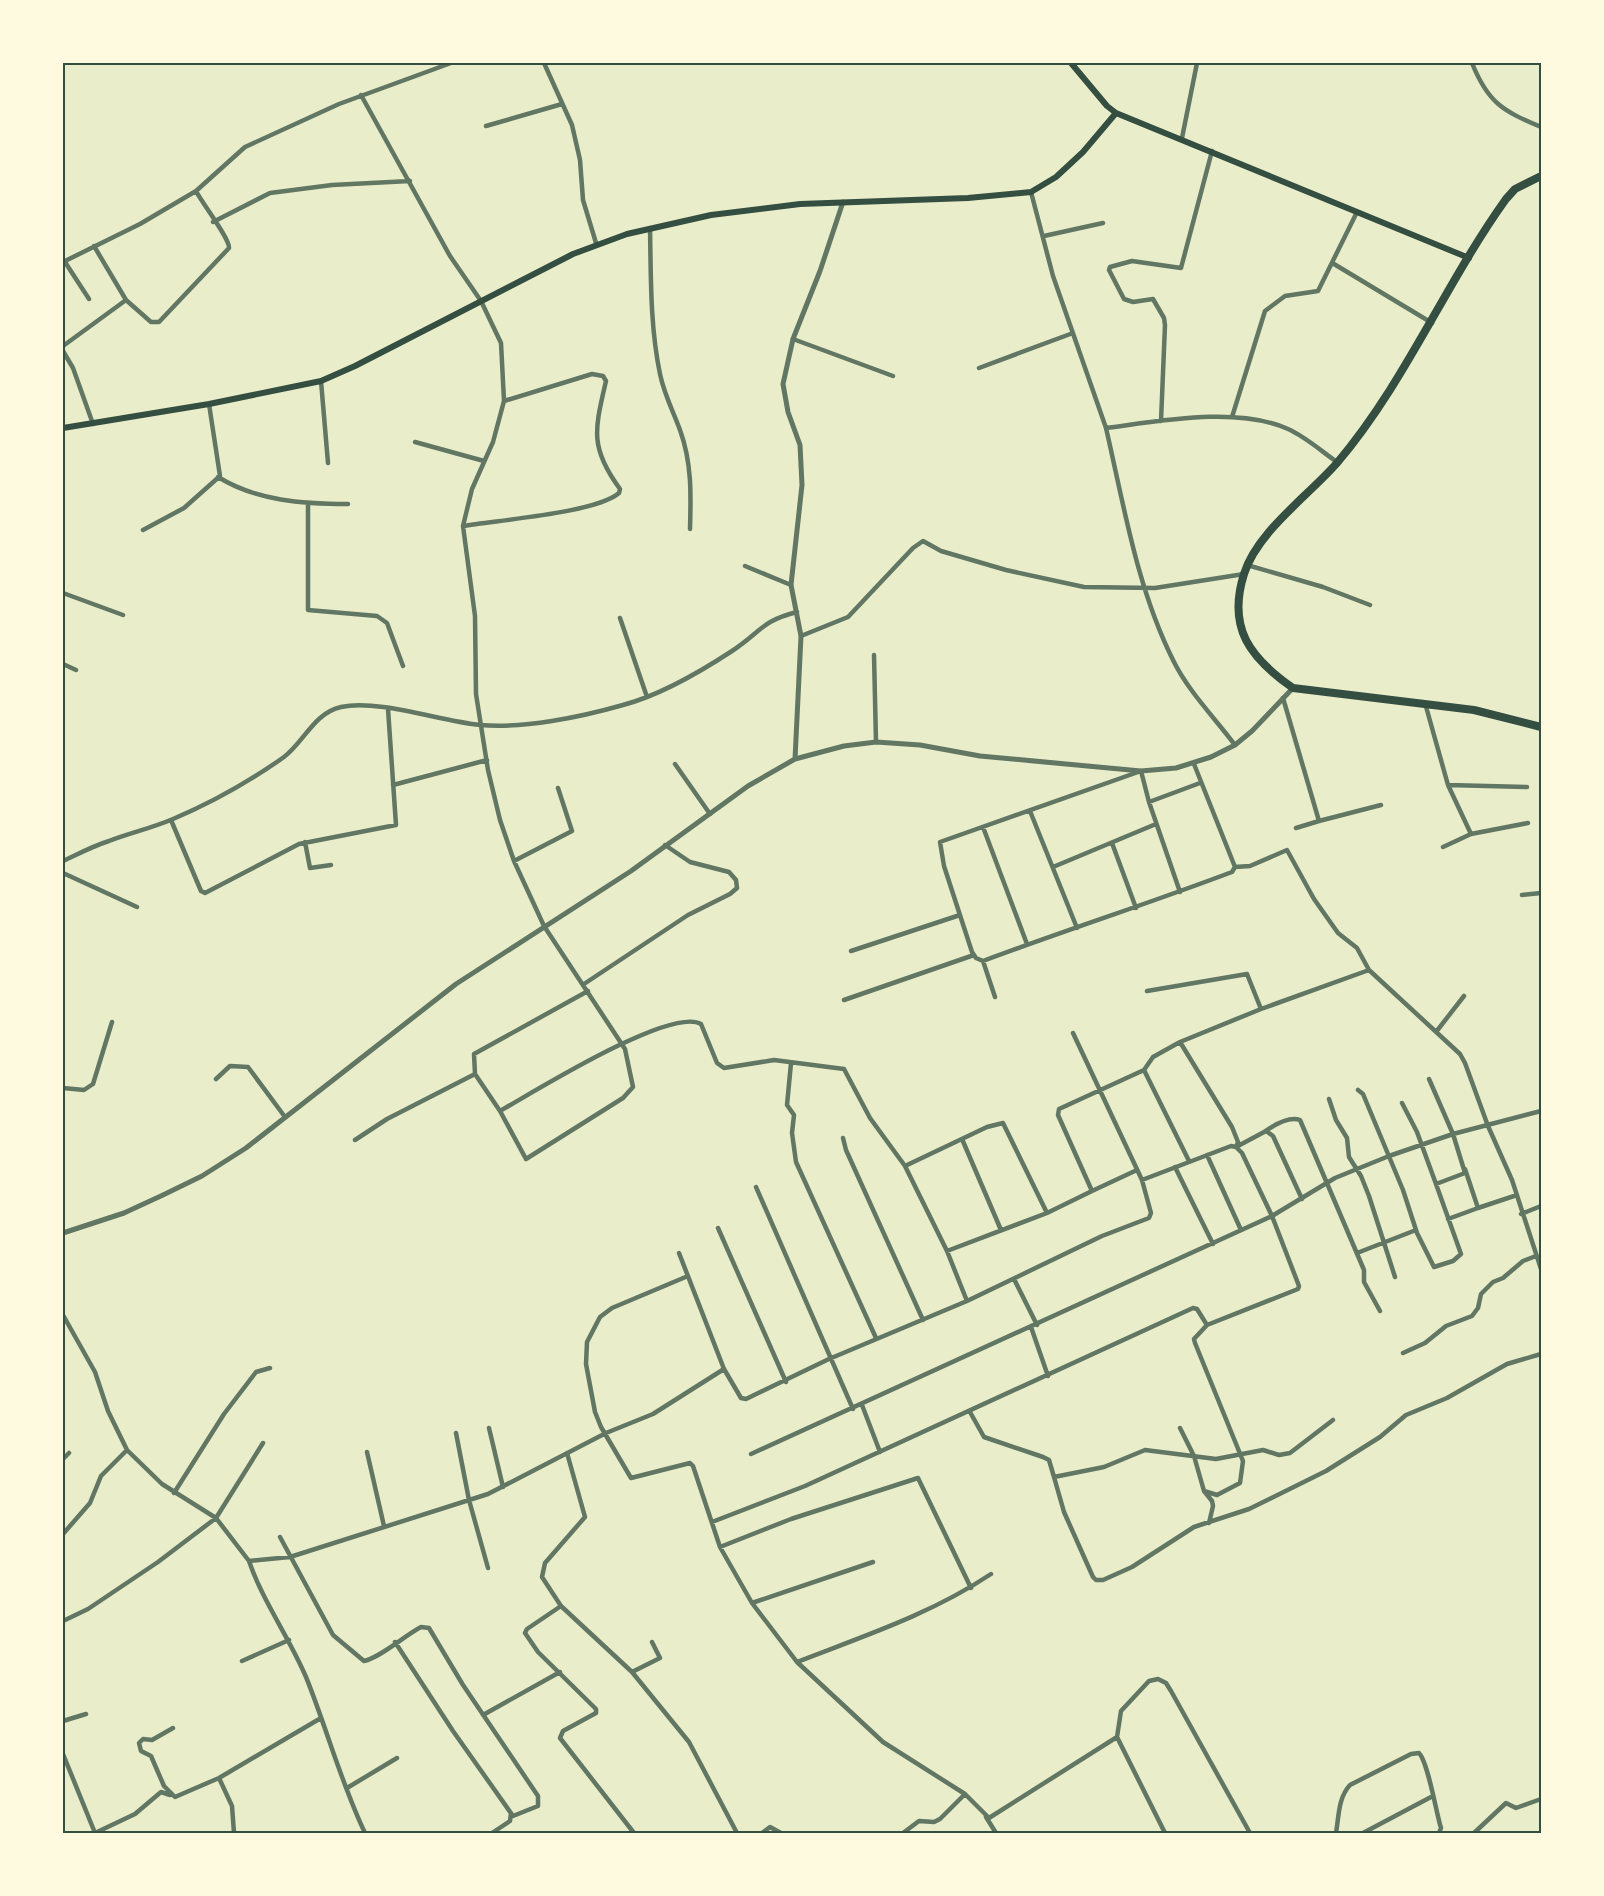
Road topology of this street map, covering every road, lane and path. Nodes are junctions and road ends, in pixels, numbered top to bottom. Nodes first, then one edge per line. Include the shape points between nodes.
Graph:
1 (451, 63) edge
2 (544, 63) edge
3 (1071, 63) edge
4 (1197, 63) edge
5 (1472, 63) edge
6 (361, 95) junction
7 (562, 104) junction
8 (1116, 113) junction
9 (486, 126) dead end
10 (1541, 127) edge
11 (1182, 138) junction
12 (1212, 151) junction
13 (1541, 176) edge
14 (410, 181) junction
15 (196, 191) junction
16 (1031, 192) junction
17 (843, 202) junction
18 (1358, 212) junction
19 (213, 222) junction
20 (1103, 223) dead end
21 (650, 228) junction
22 (1044, 236) junction
23 (596, 243) junction
24 (94, 246) junction
25 (1468, 258) junction
26 (64, 262) edge
27 (1334, 264) junction
28 (88, 299) dead end
29 (126, 300) junction
30 (481, 301) junction
31 (1432, 323) junction
32 (1073, 333) junction
33 (793, 339) junction
34 (63, 346) edge
35 (63, 351) edge
36 (979, 368) dead end
37 (893, 376) dead end
38 (321, 381) junction
39 (504, 401) junction
40 (209, 404) junction
41 (1232, 417) junction
42 (1161, 421) junction
43 (93, 424) junction
44 (63, 428) edge
45 (1106, 428) junction
46 (415, 442) dead end
47 (484, 461) junction
48 (1337, 462) junction
49 (328, 463) dead end
50 (218, 477) junction
51 (308, 504) junction
52 (348, 504) dead end
53 (463, 526) junction
54 (690, 529) dead end
55 (143, 530) dead end
56 (1247, 565) junction
57 (745, 566) dead end
58 (1244, 574) junction
59 (790, 585) junction
60 (1143, 588) junction
61 (63, 593) edge
62 (1370, 605) dead end
63 (797, 612) junction
64 (123, 615) dead end
65 (620, 618) dead end
66 (801, 636) junction
67 (874, 655) dead end
68 (63, 664) edge
69 (403, 666) dead end
70 (76, 670) dead end
71 (1293, 688) junction
72 (647, 697) junction
73 (1283, 698) junction
74 (1425, 704) junction
75 (388, 709) junction
76 (481, 725) junction
77 (1541, 727) edge
78 (876, 742) junction
79 (1234, 745) junction
80 (795, 759) junction
81 (487, 760) junction
82 (675, 764) dead end
83 (1194, 764) junction
84 (1141, 771) junction
85 (1200, 783) junction
86 (393, 785) junction
87 (1448, 785) junction
88 (1527, 787) dead end
89 (558, 788) dead end
90 (1149, 802) junction
91 (1381, 805) dead end
92 (1030, 811) junction
93 (710, 814) junction
94 (171, 820) junction
95 (1319, 821) junction
96 (1156, 824) junction
97 (1528, 824) dead end
98 (983, 827) junction
99 (1296, 828) dead end
100 (1471, 834) junction
101 (304, 842) junction
102 (1112, 843) junction
103 (665, 845) junction
104 (1443, 847) dead end
105 (63, 861) edge
106 (514, 861) junction
107 (331, 865) dead end
108 (1053, 867) junction
109 (1235, 867) junction
110 (63, 873) edge
111 (1180, 892) junction
112 (1541, 893) edge
113 (1522, 896) dead end
114 (137, 907) dead end
115 (1136, 908) junction
116 (960, 915) junction
117 (544, 926) junction
118 (1077, 928) junction
119 (1027, 945) junction
120 (851, 951) dead end
121 (974, 956) junction
122 (983, 961) junction
123 (1369, 970) junction
124 (584, 984) junction
125 (588, 991) junction
126 (1147, 991) dead end
127 (1464, 996) dead end
128 (995, 997) dead end
129 (844, 1000) dead end
130 (1261, 1009) junction
131 (112, 1022) dead end
132 (1436, 1032) junction
133 (1073, 1033) dead end
134 (621, 1042) junction
135 (1180, 1042) junction
136 (791, 1063) junction
137 (1144, 1070) junction
138 (474, 1074) junction
139 (216, 1079) dead end
140 (1430, 1079) dead end
141 (63, 1088) edge
142 (1358, 1090) dead end
143 (1100, 1092) junction
144 (1329, 1099) dead end
145 (1402, 1103) dead end
146 (500, 1111) junction
147 (1541, 1111) edge
148 (285, 1117) junction
149 (1488, 1126) junction
150 (1264, 1132) junction
151 (1453, 1134) junction
152 (843, 1138) dead end
153 (962, 1139) junction
154 (355, 1140) dead end
155 (1422, 1143) junction
156 (1236, 1147) junction
157 (1207, 1155) junction
158 (1389, 1156) junction
159 (1189, 1161) junction
160 (905, 1166) junction
161 (1175, 1167) junction
162 (1355, 1169) junction
163 (1466, 1169) junction
164 (1137, 1170) junction
165 (1142, 1180) junction
166 (1327, 1182) junction
167 (1436, 1184) junction
168 (756, 1187) dead end
169 (1092, 1191) junction
170 (1517, 1196) junction
171 (1302, 1199) junction
172 (1541, 1206) edge
173 (1478, 1208) junction
174 (1047, 1213) junction
175 (1521, 1214) junction
176 (1272, 1216) junction
177 (1448, 1219) junction
178 (718, 1228) dead end
179 (1001, 1230) junction
180 (1241, 1230) junction
181 (1416, 1230) junction
182 (63, 1233) edge
183 (1383, 1241) junction
184 (1213, 1244) junction
185 (947, 1251) junction
186 (679, 1253) dead end
187 (1357, 1253) junction
188 (1536, 1256) junction
189 (1541, 1269) edge
190 (688, 1276) junction
191 (1395, 1277) dead end
192 (1014, 1278) junction
193 (967, 1301) junction
194 (1380, 1311) dead end
195 (63, 1315) edge
196 (923, 1320) junction
197 (1037, 1325) junction
198 (1207, 1325) junction
199 (1031, 1328) junction
200 (876, 1338) junction
201 (1403, 1353) dead end
202 (1541, 1354) edge
203 (829, 1359) junction
204 (270, 1368) dead end
205 (724, 1369) junction
206 (1048, 1376) junction
207 (786, 1382) junction
208 (862, 1405) junction
209 (853, 1409) junction
210 (970, 1412) junction
211 (1333, 1420) dead end
212 (489, 1428) dead end
213 (1180, 1428) dead end
214 (456, 1433) dead end
215 (606, 1433) junction
216 (263, 1443) dead end
217 (127, 1450) junction
218 (367, 1452) dead end
219 (880, 1452) junction
220 (69, 1453) dead end
221 (567, 1453) junction
222 (751, 1454) dead end
223 (1240, 1454) junction
224 (1194, 1456) junction
225 (63, 1459) edge
226 (1054, 1477) junction
227 (503, 1487) junction
228 (1204, 1491) junction
229 (174, 1493) junction
230 (469, 1500) junction
231 (216, 1518) junction
232 (712, 1522) junction
233 (1209, 1523) junction
234 (384, 1526) junction
235 (63, 1534) edge
236 (280, 1538) dead end
237 (720, 1547) junction
238 (290, 1557) junction
239 (249, 1561) junction
240 (873, 1562) dead end
241 (488, 1568) dead end
242 (991, 1574) dead end
243 (971, 1588) junction
244 (752, 1603) junction
245 (561, 1606) junction
246 (63, 1621) edge
247 (289, 1641) junction
248 (395, 1642) junction
249 (652, 1642) dead end
250 (242, 1661) dead end
251 (797, 1662) junction
252 (560, 1672) junction
253 (632, 1672) junction
254 (86, 1714) dead end
255 (483, 1715) junction
256 (321, 1718) junction
257 (63, 1720) edge
258 (173, 1728) dead end
259 (1117, 1737) junction
260 (63, 1754) edge
261 (397, 1758) dead end
262 (219, 1778) junction
263 (347, 1788) junction
264 (965, 1794) junction
265 (171, 1795) junction
266 (1431, 1797) junction
267 (1541, 1799) edge
268 (511, 1813) junction
269 (986, 1817) junction
270 (95, 1833) edge
271 (234, 1833) edge
272 (365, 1833) edge
273 (492, 1833) edge
274 (634, 1833) edge
275 (737, 1833) edge
276 (762, 1833) edge
277 (781, 1833) edge
278 (903, 1833) edge
279 (996, 1833) edge
280 (1165, 1833) edge
281 (1250, 1833) edge
282 (1336, 1833) edge
283 (1363, 1833) edge
284 (1439, 1833) edge
285 (1474, 1833) edge

1 - 6 street
2 - 7 street
3 - 8 main road
4 - 11 street
5 - 10 street via 1481,86 1492,99 1515,116
6 - 14 street
6 - 15 street via 245,147
7 - 9 street
7 - 23 street via 572,125 583,200
8 - 11 main road
8 - 16 main road via 1083,152 1056,177
11 - 12 main road
12 - 18 main road
12 - 42 street via 1183,266 1132,261 1109,270 1124,299 1153,299 1164,318
13 - 25 highway via 1515,189 1506,199
14 - 19 street via 332,185 266,194
14 - 30 street via 450,256
15 - 19 street
15 - 24 street
16 - 17 main road
16 - 22 street
17 - 21 main road via 763,208
17 - 33 street
18 - 25 main road
18 - 27 street
19 - 29 street via 229,241 228,248 165,317 151,322
20 - 22 street
21 - 23 main road
21 - 54 street via 653,330 667,402 688,461 692,488
22 - 32 street
23 - 30 main road
24 - 26 street
24 - 29 street
25 - 31 highway
26 - 28 street
27 - 31 street
27 - 41 street via 1318,291 1286,296 1265,310
29 - 34 street
30 - 38 main road
30 - 39 street via 501,343
31 - 48 highway
32 - 36 street
32 - 45 street
33 - 37 street
33 - 59 street via 783,388 800,445 802,485
35 - 43 street
38 - 40 main road
38 - 49 street
39 - 47 street
39 - 53 street via 592,374 603,376 606,381 596,443 619,494 607,502 547,515
40 - 43 main road
40 - 50 street
41 - 42 street
41 - 48 street via 1287,428
42 - 45 street
43 - 44 main road
45 - 60 street
46 - 47 street
47 - 53 street
48 - 56 highway via 1260,544
50 - 51 street via 259,495
50 - 55 street via 184,508
51 - 52 street
51 - 69 street via 308,610 377,616 387,623
53 - 76 street via 475,616 476,694
56 - 58 highway
56 - 62 street
57 - 59 street
58 - 60 street
58 - 71 highway via 1238,609 1247,646 1270,672
59 - 63 street
60 - 66 street via 1074,585 951,554 923,541 848,617
60 - 79 street via 1172,659 1189,688
61 - 64 street
63 - 66 street
63 - 72 street via 774,618 717,661
65 - 72 street
66 - 80 street
67 - 78 street
68 - 70 street
71 - 73 street
71 - 74 highway
72 - 76 street via 582,716
73 - 79 street
73 - 95 street
74 - 77 highway via 1474,710
74 - 87 street
75 - 76 street
75 - 86 street
75 - 94 street via 344,706 326,712 281,758
76 - 81 street
78 - 80 street
78 - 84 street
79 - 83 street
80 - 93 street
81 - 86 street
81 - 106 street
82 - 93 street
83 - 84 street
83 - 85 street
84 - 90 street
84 - 92 street
85 - 90 street
85 - 109 street
86 - 101 street via 396,825
87 - 88 street
87 - 100 street
89 - 106 street via 572,831
90 - 96 street
91 - 95 street
92 - 98 street
92 - 108 street
93 - 103 street
94 - 101 street via 205,893
94 - 105 street
95 - 99 street
96 - 102 street
96 - 111 street
97 - 100 street
98 - 116 street via 940,842
98 - 119 street
100 - 104 street
101 - 107 street via 310,868
102 - 108 street
102 - 115 street
103 - 117 street
103 - 124 street via 690,862 729,872 737,888
106 - 117 street
108 - 118 street
109 - 111 street via 1232,872
109 - 123 street via 1250,866 1287,850 1314,899 1338,933 1357,948
110 - 114 street
111 - 115 street
112 - 113 street
115 - 118 street
116 - 120 street
116 - 121 street
117 - 124 street
117 - 148 street via 456,984
118 - 119 street
119 - 122 street
121 - 122 street
121 - 129 street
122 - 128 street
123 - 130 street
123 - 132 street
124 - 125 street
125 - 134 street
125 - 138 street via 475,1052
126 - 130 street via 1247,974
127 - 132 street
130 - 135 street
131 - 141 street via 93,1084 84,1090
132 - 149 street via 1466,1063
133 - 143 street
134 - 136 street via 697,1021 720,1066 769,1060
134 - 146 street
134 - 146 street via 627,1053 632,1090 526,1160
135 - 137 street via 1153,1057
135 - 156 street via 1232,1127
136 - 160 street via 847,1071 870,1118
136 - 200 street via 787,1105 794,1114 796,1162
137 - 143 street
137 - 159 street
138 - 146 street
138 - 154 street
139 - 148 street via 230,1066 248,1066
140 - 151 street
142 - 158 street
143 - 164 street
143 - 169 street via 1059,1109 1058,1115
144 - 162 street via 1347,1138
145 - 155 street
147 - 149 street
148 - 182 street via 202,1176 124,1213
149 - 151 street
149 - 170 street
150 - 156 street
150 - 166 street via 1294,1118 1300,1120
150 - 171 street via 1273,1136
151 - 155 street
151 - 163 street
152 - 196 street
153 - 160 street
153 - 174 street via 1003,1123
153 - 179 street
155 - 158 street
155 - 167 street
156 - 157 street
156 - 176 street via 1242,1152
157 - 159 street
157 - 180 street
158 - 162 street
158 - 181 street
159 - 161 street
160 - 185 street
161 - 165 street
161 - 184 street
162 - 166 street
162 - 183 street via 1369,1196
163 - 167 street via 1465,1173
163 - 173 street
164 - 165 street
164 - 169 street
165 - 192 street via 1149,1218
166 - 171 street
166 - 187 street
167 - 177 street
168 - 203 street
169 - 174 street
170 - 173 street
170 - 175 street
171 - 176 street
172 - 175 street
173 - 177 street
174 - 179 street
175 - 188 street
176 - 180 street
176 - 198 street via 1299,1288
177 - 181 street via 1461,1254 1453,1261 1432,1267
178 - 207 street
179 - 185 street
180 - 184 street
181 - 183 street
183 - 187 street
183 - 191 street
184 - 197 street
185 - 193 street
186 - 190 street
187 - 194 street via 1364,1282
188 - 189 street
188 - 201 street via 1493,1282 1481,1294 1472,1316 1446,1326 1425,1343
190 - 205 street
190 - 215 street via 612,1308 592,1330 586,1364 595,1412
192 - 193 street
192 - 197 street
193 - 196 street
195 - 217 street via 95,1372
196 - 200 street
197 - 199 street
198 - 206 street via 1193,1308
198 - 223 street via 1194,1341
199 - 206 street
199 - 208 street
200 - 203 street
202 - 233 street via 1514,1361 1407,1415 1326,1471 1249,1509
203 - 207 street
203 - 209 street
204 - 229 street via 256,1372
205 - 207 street via 741,1398
205 - 215 street via 652,1414
206 - 210 street
208 - 209 street
208 - 219 street
209 - 222 street
210 - 219 street
210 - 226 street via 984,1437 1049,1460
211 - 223 street via 1290,1453 1279,1455 1263,1450
212 - 227 street
213 - 224 street
214 - 230 street
215 - 221 street
215 - 232 street via 631,1478 690,1463
216 - 231 street
217 - 229 street
217 - 235 street via 101,1476 90,1503
218 - 234 street
219 - 232 street
220 - 225 street
221 - 227 street
221 - 245 street via 585,1516 542,1570 542,1577
223 - 224 street via 1216,1459
223 - 228 street via 1240,1483 1218,1495
224 - 226 street via 1145,1450 1104,1467
224 - 228 street
226 - 233 street via 1064,1512 1098,1581 1132,1567 1178,1535
227 - 230 street
228 - 233 street via 1213,1506
229 - 231 street
230 - 234 street
230 - 241 street
231 - 239 street
231 - 246 street via 159,1562
232 - 237 street
234 - 238 street
236 - 238 street
237 - 243 street via 791,1519 918,1478
237 - 244 street
238 - 239 street
238 - 248 street via 333,1635 346,1648 364,1661
239 - 247 street
240 - 244 street
242 - 243 street
243 - 251 street via 922,1614
244 - 251 street
245 - 252 street via 525,1633 538,1652
245 - 253 street
247 - 250 street
247 - 256 street
248 - 255 street via 421,1627 429,1628
248 - 268 street
249 - 253 street via 660,1658
251 - 264 street via 884,1742
252 - 255 street
252 - 274 street via 597,1711 562,1731 560,1738
253 - 275 street via 689,1742
254 - 257 street
255 - 268 street via 538,1798 538,1806 526,1813 515,1817
256 - 262 street
256 - 263 street
258 - 265 street via 139,1743 141,1751 151,1756
259 - 269 street via 994,1816
259 - 280 street
259 - 281 street via 1121,1711 1149,1681 1158,1679 1166,1683
260 - 270 street
261 - 263 street
262 - 265 street via 181,1797
262 - 271 street via 232,1806
263 - 272 street
264 - 269 street
264 - 278 street via 940,1819 919,1821
265 - 270 street via 161,1792 135,1814
266 - 282 street via 1425,1759 1419,1753 1411,1754 1350,1785 1340,1804
266 - 283 street
266 - 284 street via 1441,1828
267 - 285 street via 1516,1808 1506,1803
268 - 273 street via 510,1821
269 - 279 street
276 - 277 street via 770,1827

